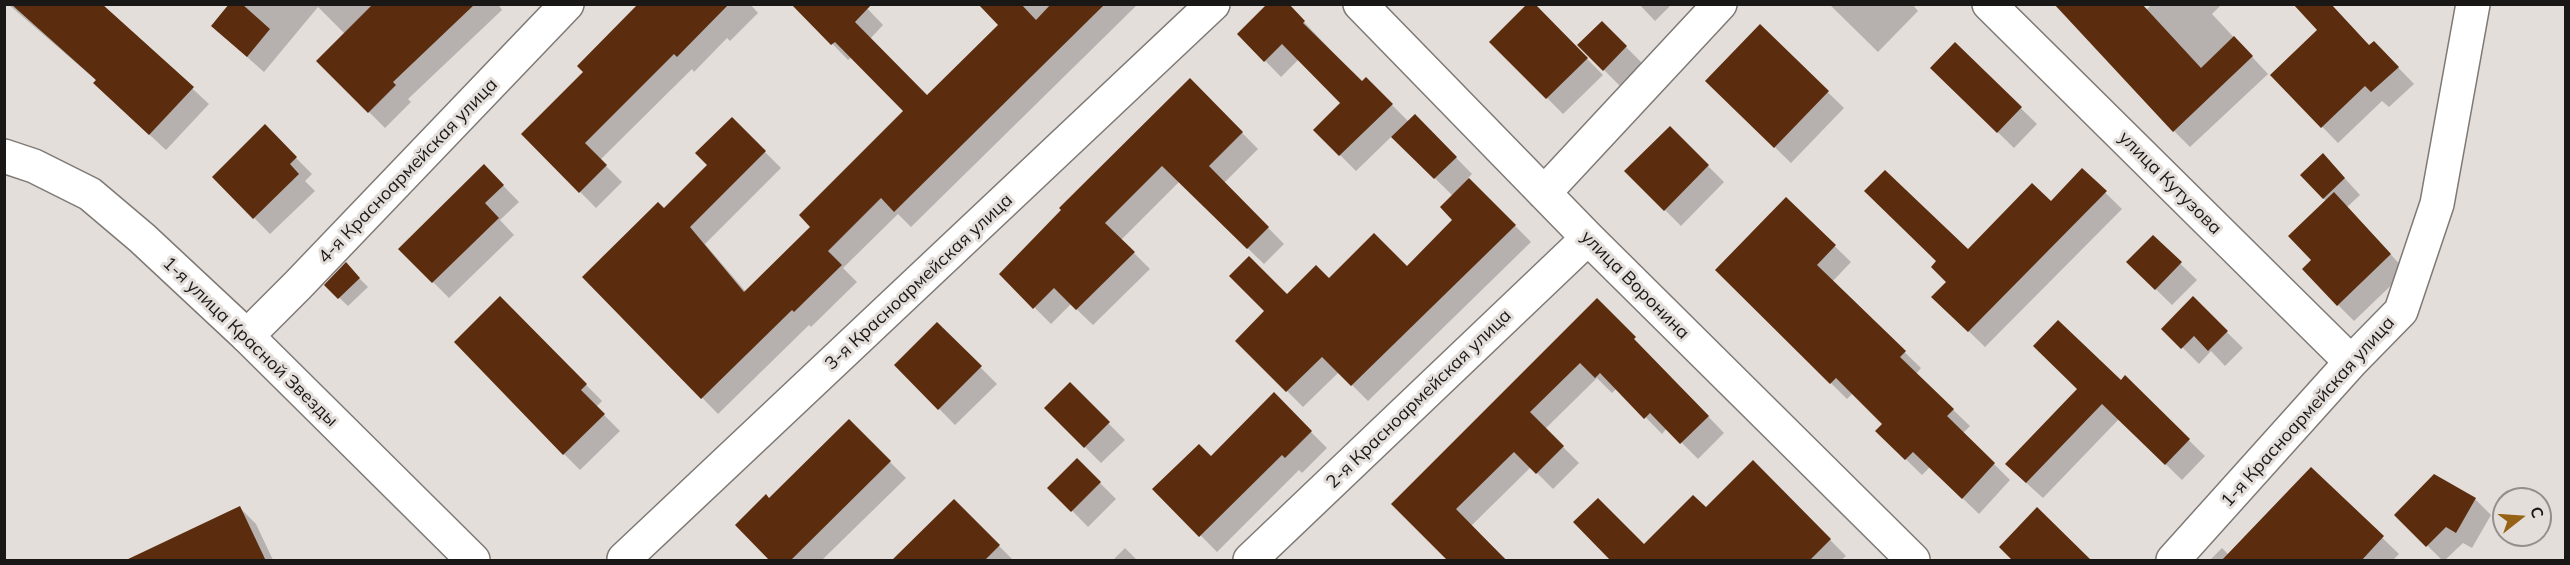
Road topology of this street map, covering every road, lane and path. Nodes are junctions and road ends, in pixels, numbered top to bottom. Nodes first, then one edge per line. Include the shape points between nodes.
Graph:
1 (567, 4) edge
2 (1213, 4) edge
3 (1360, 4) edge
4 (1720, 4) edge
5 (1989, 4) edge
6 (2472, 4) edge
7 (4, 156) edge
8 (1544, 193) junction
9 (1588, 238) junction
10 (247, 336) junction
11 (2351, 362) junction
12 (1893, 554) edge
13 (624, 559) edge
14 (473, 561) edge
15 (1250, 561) edge
16 (2173, 561) edge

1 - 10 street, 4-я Красноармейская улица
2 - 13 street, 3-я Красноармейская улица
3 - 8 street, улица Воронина
4 - 8 street
5 - 11 street, улица Кутузова
6 - 11 street, 1-я Красноармейская улица via 2433,215 2401,311
7 - 10 street, 1-я улица Красной Звезды via 34,166 90,195 142,237
8 - 9 street, улица Воронина
9 - 12 street, улица Воронина
9 - 15 street, 2-я Красноармейская улица
10 - 14 street, 1-я улица Красной Звезды
11 - 16 street, 1-я Красноармейская улица

